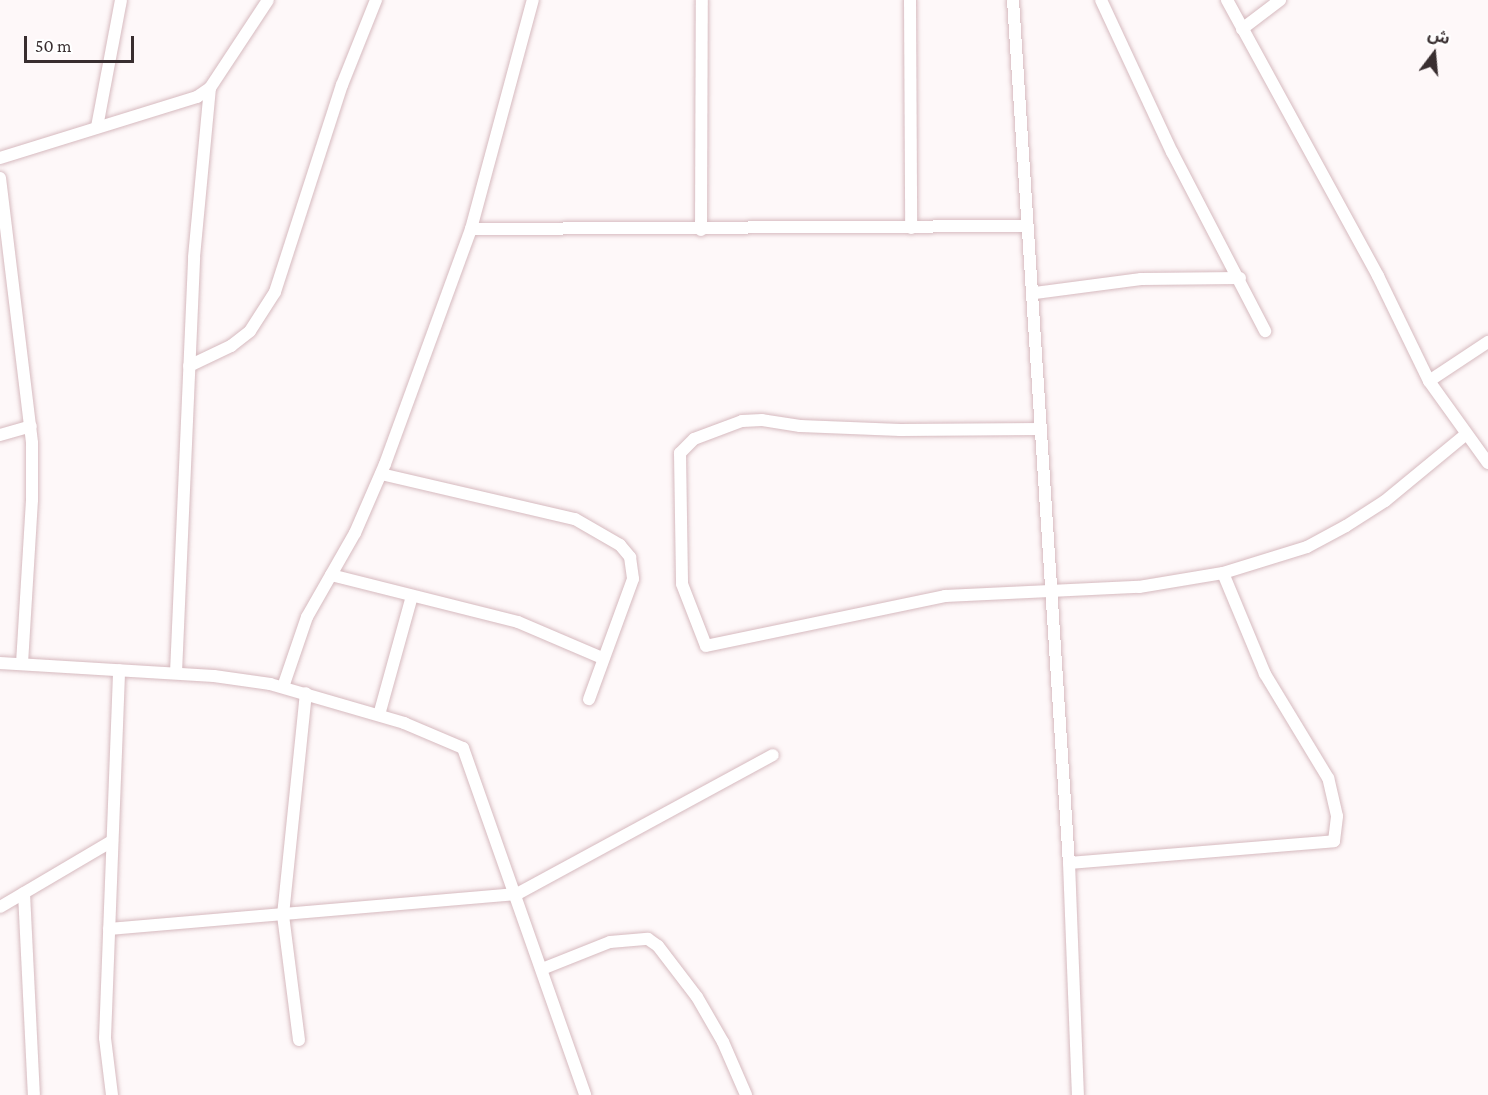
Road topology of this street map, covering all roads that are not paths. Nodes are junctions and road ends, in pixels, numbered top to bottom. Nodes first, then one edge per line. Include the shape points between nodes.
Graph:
1 (120, 0) edge
2 (268, 0) edge
3 (376, 0) edge
4 (533, 0) edge
5 (702, 0) edge
6 (910, 0) edge
7 (1012, 0) edge
8 (1101, 0) edge
9 (1227, 0) edge
10 (1280, 0) edge
11 (1242, 29) junction
12 (210, 88) junction
13 (97, 127) junction
14 (0, 158) edge
15 (0, 178) edge
16 (1027, 225) junction
17 (911, 228) junction
18 (471, 229) junction
19 (701, 230) junction
20 (1240, 278) junction
21 (1035, 293) junction
22 (1265, 331) dead end
23 (1488, 342) edge
24 (189, 366) junction
25 (1429, 381) junction
26 (31, 426) junction
27 (1041, 429) junction
28 (0, 435) edge
29 (1465, 435) junction
30 (1488, 464) edge
31 (381, 474) junction
32 (1223, 573) junction
33 (331, 575) junction
34 (1050, 591) junction
35 (412, 596) junction
36 (602, 658) junction
37 (0, 663) edge
38 (22, 664) junction
39 (119, 670) junction
40 (176, 673) junction
41 (283, 687) junction
42 (306, 693) junction
43 (589, 699) dead end
44 (379, 715) junction
45 (773, 755) dead end
46 (112, 841) junction
47 (1070, 863) junction
48 (24, 893) junction
49 (517, 894) junction
50 (0, 907) edge
51 (283, 915) junction
52 (109, 929) junction
53 (542, 969) junction
54 (299, 1040) dead end
55 (34, 1095) edge
56 (112, 1095) edge
57 (585, 1095) edge
58 (746, 1095) edge
59 (1078, 1095) edge

1 - 13 street
2 - 12 street
3 - 24 street via 342,86 275,292 250,331 231,346
4 - 18 street
5 - 19 street
6 - 17 street
7 - 16 street
8 - 20 street via 1172,152
9 - 11 street
10 - 11 street
11 - 25 street via 1378,276
12 - 13 street via 182,105
12 - 24 street
13 - 14 street
15 - 26 street
16 - 17 street
16 - 21 street
17 - 19 street
18 - 19 street
18 - 31 street
20 - 21 street via 1141,279
20 - 22 street
21 - 27 street
23 - 25 street
24 - 40 street
25 - 29 street
26 - 28 street
26 - 38 street via 32,500
27 - 34 street
27 - 34 street via 900,430 800,426 762,420 742,421 694,439 680,453 682,584 706,645 945,596
29 - 30 street
29 - 32 street via 1385,501 1346,526 1307,548
31 - 33 street
31 - 36 street via 575,519 615,541 630,556 633,579
32 - 34 street via 1139,587
32 - 47 street via 1265,674 1328,778 1337,816 1334,841
33 - 35 street
33 - 41 street via 307,616
34 - 47 street
35 - 36 street via 518,622
35 - 44 street
36 - 43 street
37 - 38 street
38 - 39 street
39 - 40 street
39 - 46 street
40 - 41 street
41 - 42 street
42 - 44 street
42 - 51 street
44 - 49 street via 463,748
45 - 49 street
46 - 48 street
46 - 52 street
47 - 59 street
48 - 50 street
48 - 55 street
49 - 51 street
49 - 53 street
51 - 52 street
51 - 54 street
52 - 56 street via 105,1054
53 - 57 street
53 - 58 street via 610,942 648,939 658,946 697,997 723,1042

